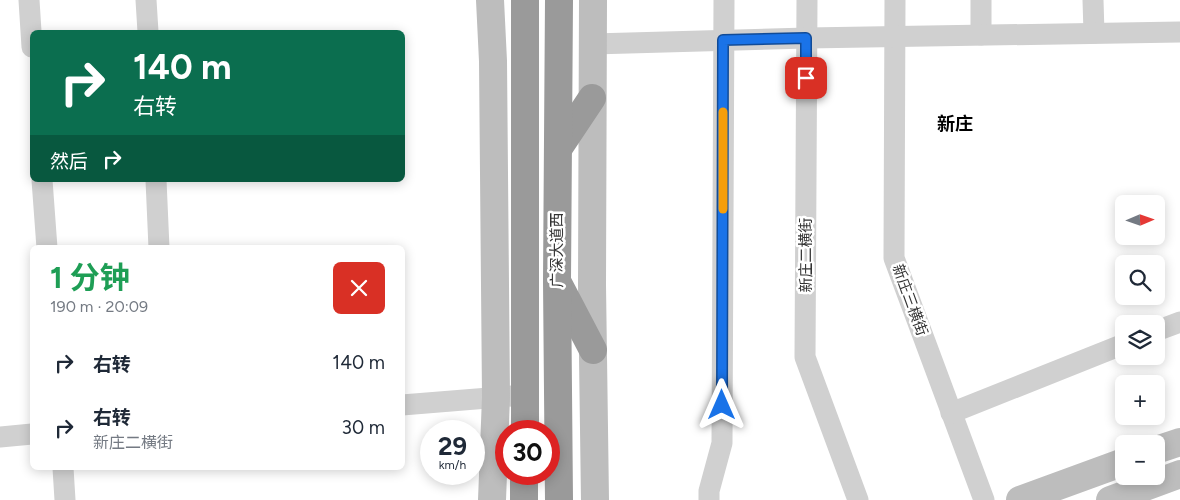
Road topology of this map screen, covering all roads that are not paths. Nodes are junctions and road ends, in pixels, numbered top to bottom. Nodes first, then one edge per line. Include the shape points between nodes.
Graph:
1 (29, 0) edge
2 (146, 0) edge
3 (490, 0) edge
4 (525, 0) edge
5 (559, 0) edge
6 (593, 0) edge
7 (724, 0) edge
8 (807, 0) edge
9 (895, 0) edge
10 (981, 0) edge
11 (1093, 0) edge
12 (31, 30) edge
13 (148, 30) edge
14 (1180, 32) edge
15 (1094, 33) junction
16 (982, 35) junction
17 (895, 36) junction
18 (806, 38) junction
19 (723, 40) junction
20 (593, 44) junction
21 (592, 98) junction
22 (558, 149) junction
23 (42, 182) edge
24 (156, 182) edge
25 (47, 245) edge
26 (160, 245) edge
27 (557, 281) junction
28 (1180, 322) edge
29 (1165, 328) edge
30 (1115, 348) edge
31 (593, 350) junction
32 (525, 395) junction
33 (496, 397) junction
34 (405, 405) edge
35 (952, 413) junction
36 (525, 420) edge
37 (30, 434) edge
38 (0, 437) edge
39 (1180, 442) edge
40 (1165, 447) edge
41 (1115, 465) edge
42 (63, 470) edge
43 (1180, 474) edge
44 (524, 485) edge
45 (1149, 493) edge
46 (65, 500) edge
47 (492, 500) edge
48 (524, 500) edge
49 (559, 500) edge
50 (595, 500) edge
51 (709, 500) edge
52 (858, 500) edge
53 (984, 500) edge
54 (1020, 500) edge
55 (1110, 500) edge

1 - 12 street
2 - 13 street
3 - 33 street
4 - 32 highway
5 - 22 highway, 广深大道西
6 - 20 street
7 - 19 street
8 - 18 street, 新庄二横街
9 - 17 street, 新庄三横街
10 - 16 street
11 - 15 street
14 - 15 street
15 - 16 street
16 - 17 street
17 - 18 street
17 - 35 street, 新庄三横街 via 894,258
18 - 19 street
18 - 52 street, 新庄二横街 via 806,357
19 - 20 street
19 - 51 street via 722,443
20 - 21 street
21 - 22 highway
21 - 31 street
22 - 27 highway, 广深大道西
23 - 25 street
24 - 26 street
27 - 31 highway
27 - 49 highway, 广深大道西
28 - 29 street
30 - 35 street
31 - 50 street
32 - 33 street
32 - 36 highway
33 - 34 street
33 - 47 street
35 - 53 street, 新庄三横街
37 - 38 street
39 - 40 street
41 - 54 street
42 - 46 street
43 - 45 street
44 - 48 highway
45 - 55 street

